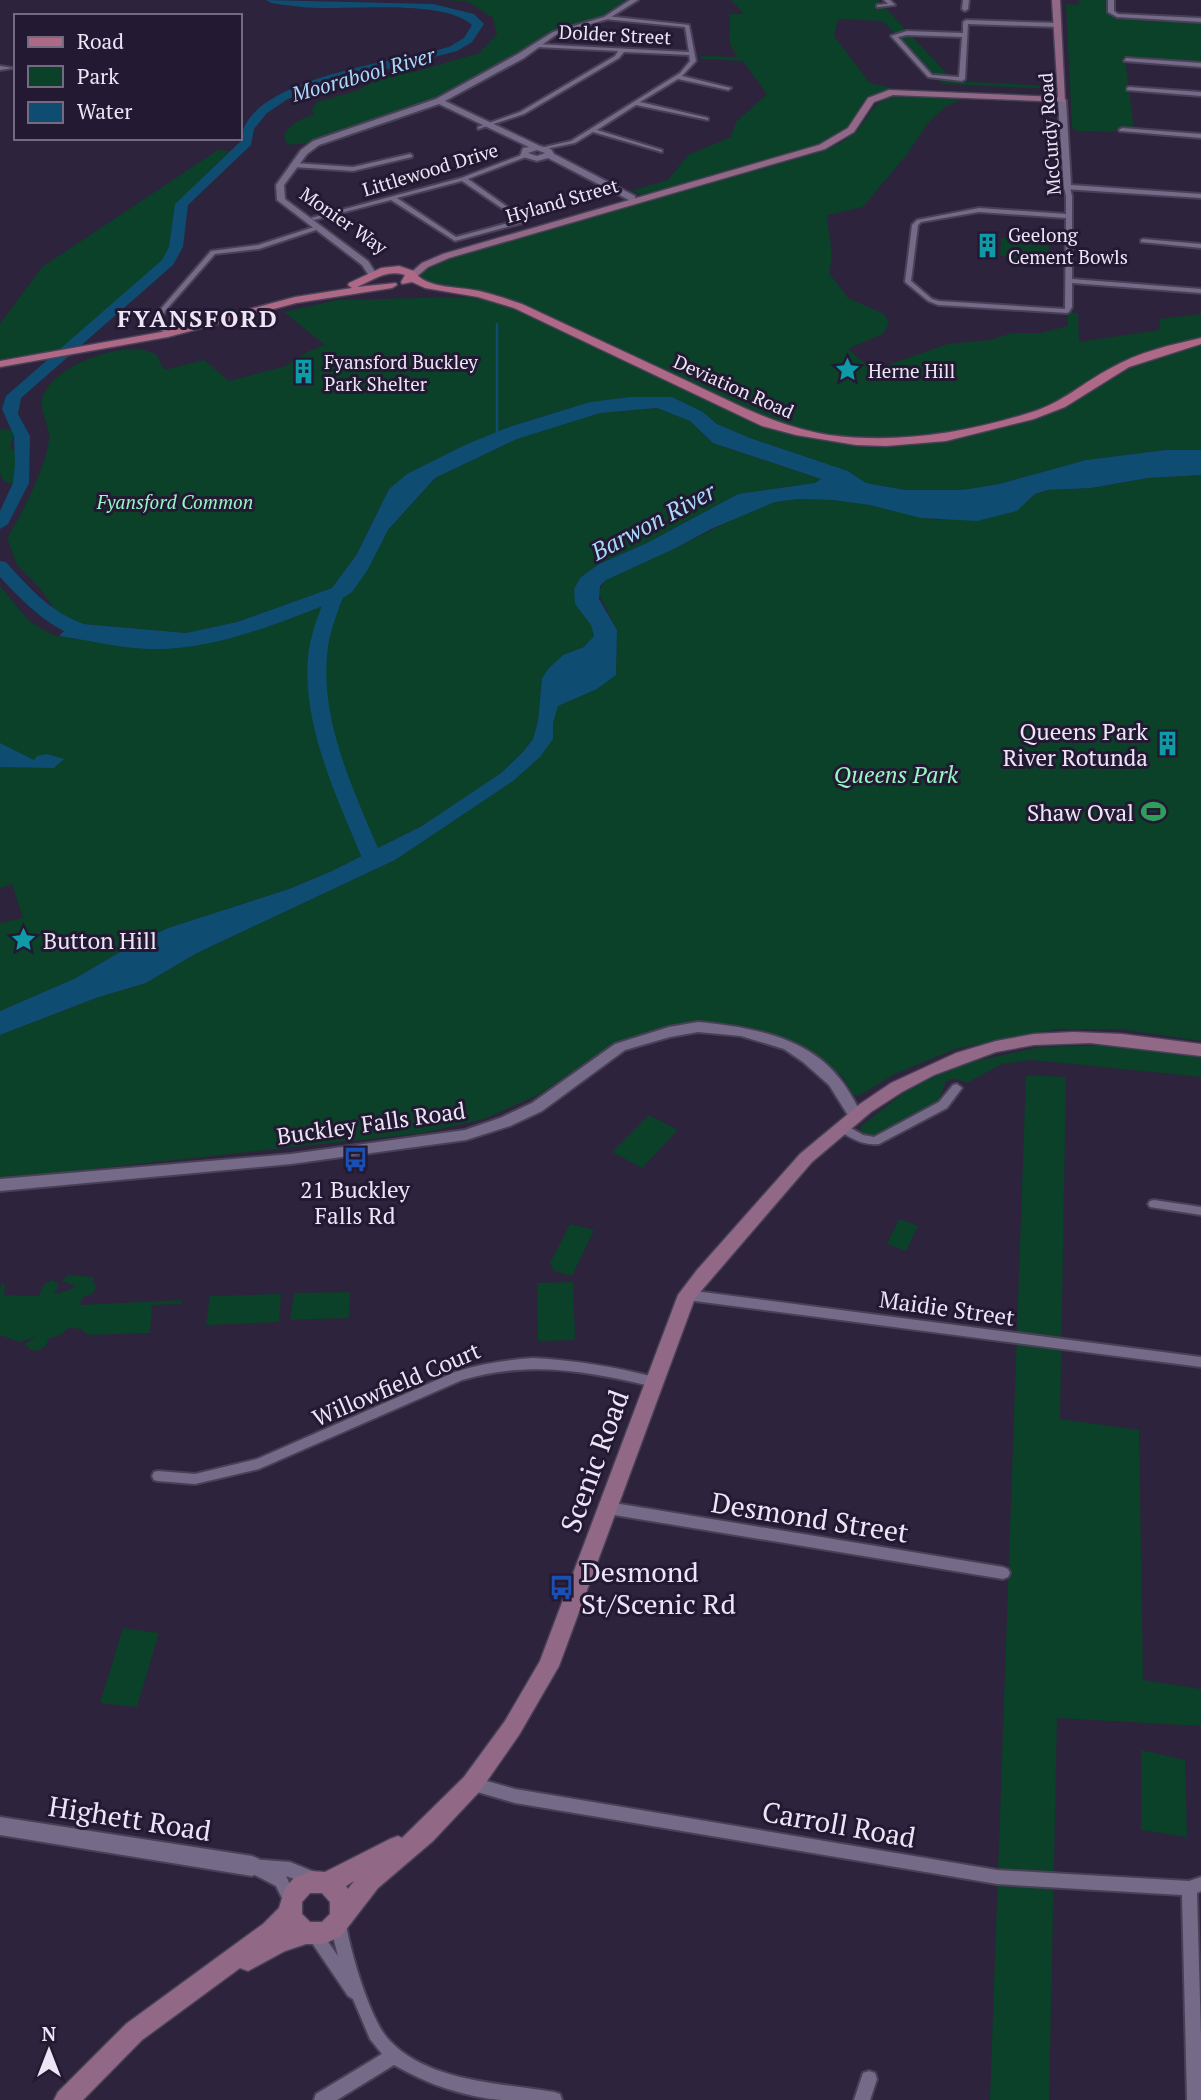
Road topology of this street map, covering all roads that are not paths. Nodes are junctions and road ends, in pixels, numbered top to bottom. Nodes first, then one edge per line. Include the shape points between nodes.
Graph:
1 (635, 0) edge
2 (887, 0) edge
3 (966, 0) edge
4 (1056, 0) edge
5 (1111, 0) edge
6 (879, 6) dead end
7 (965, 9) dead end
8 (606, 18) junction
9 (1201, 20) edge
10 (1058, 25) junction
11 (964, 35) junction
12 (537, 44) junction
13 (622, 50) junction
14 (692, 54) junction
15 (1126, 60) dead end
16 (1201, 65) edge
17 (0, 68) edge
18 (10, 68) dead end
19 (677, 78) junction
20 (728, 88) dead end
21 (1129, 89) dead end
22 (1201, 94) edge
23 (1062, 100) junction
24 (438, 103) junction
25 (635, 103) junction
26 (706, 119) dead end
27 (490, 125) junction
28 (480, 128) junction
29 (592, 130) junction
30 (1122, 130) dead end
31 (1201, 136) edge
32 (547, 150) junction
33 (660, 150) dead end
34 (410, 156) dead end
35 (528, 156) junction
36 (294, 165) junction
37 (744, 169) junction
38 (463, 179) junction
39 (1068, 187) junction
40 (1201, 196) edge
41 (392, 198) junction
42 (627, 201) junction
43 (1069, 216) junction
44 (310, 219) junction
45 (321, 227) junction
46 (1143, 241) dead end
47 (1201, 246) edge
48 (391, 269) junction
49 (373, 276) junction
50 (412, 276) junction
51 (1068, 281) junction
52 (393, 285) junction
53 (1201, 291) edge
54 (497, 300) junction
55 (269, 304) junction
56 (167, 333) junction
57 (1201, 341) edge
58 (6, 363) edge
59 (1201, 1050) edge
60 (957, 1088) dead end
61 (849, 1122) junction
62 (0, 1185) edge
63 (1154, 1205) dead end
64 (1201, 1211) edge
65 (687, 1294) junction
66 (1201, 1362) edge
67 (655, 1382) junction
68 (158, 1476) dead end
69 (608, 1508) junction
70 (1003, 1573) dead end
71 (472, 1784) junction
72 (0, 1826) edge
73 (425, 1833) junction
74 (252, 1866) junction
75 (324, 1882) junction
76 (1195, 1886) edge
77 (290, 1907) junction
78 (340, 1917) junction
79 (309, 1933) junction
80 (182, 1997) junction
81 (363, 2005) junction
82 (1197, 2041) edge
83 (394, 2056) junction
84 (869, 2079) dead end
85 (496, 2095) edge
86 (66, 2100) edge
87 (322, 2100) edge
88 (554, 2100) edge
89 (862, 2100) edge
90 (1195, 2100) edge

1 - 8 street
2 - 6 street via 894,7
3 - 7 street
4 - 10 main road, McCurdy Road
5 - 9 street via 1111,12 1116,15
8 - 12 street via 560,31
8 - 14 street via 687,26
10 - 11 street via 966,22
10 - 23 main road, McCurdy Road
11 - 11 street via 907,33 894,36 930,76 962,79
12 - 13 street, Dolder Street
12 - 24 street
13 - 14 street, Dolder Street
13 - 27 street via 522,113
14 - 19 street via 690,65
15 - 16 street
17 - 18 street
19 - 20 street
19 - 25 street
21 - 22 street
23 - 37 main road, Hyland Street via 892,92 871,100 855,125 832,143
23 - 39 street, McCurdy Road
24 - 27 street
24 - 28 street
24 - 36 street, Monier Way via 316,143
25 - 26 street
25 - 29 street
27 - 28 street
27 - 32 street
28 - 35 street
29 - 32 street
29 - 33 street
30 - 31 street
32 - 35 street
32 - 35 street
32 - 42 street
34 - 36 street via 353,169
35 - 38 street, Littlewood Drive
35 - 42 street
36 - 44 street, Monier Way via 280,185 280,195 285,204
37 - 42 main road, Hyland Street
37 - 42 main road, Hyland Street
38 - 41 street, Littlewood Drive
38 - 41 street via 524,221 454,239
39 - 40 street
39 - 43 street, McCurdy Road
41 - 44 street, Littlewood Drive
42 - 48 main road, Hyland Street
42 - 50 main road, Hyland Street via 441,258
43 - 51 street, McCurdy Road
43 - 51 street, McCurdy Road via 979,210 919,221 908,278 938,303 1061,312 1069,307
44 - 45 street, Monier Way
45 - 48 street, Monier Way
45 - 49 street, Monier Way via 368,266
45 - 56 street via 256,248 216,251 162,311 159,321
46 - 47 street
48 - 49 main road
48 - 50 main road, Deviation Road
49 - 52 main road via 377,283
49 - 55 main road
50 - 52 main road
50 - 54 main road, Deviation Road via 431,286
51 - 53 street
52 - 54 main road, Deviation Road
52 - 55 main road
54 - 57 main road, Deviation Road via 537,314 766,423 802,435 863,444 950,438 1040,413 1073,399 1135,361
55 - 56 main road
56 - 58 main road
59 - 61 main road, Scenic Road via 1118,1038 995,1046 912,1077 877,1097
60 - 61 street via 943,1105 875,1141 860,1138
61 - 62 street, Buckley Falls Road via 834,1081 789,1046 742,1031 698,1027 620,1047 537,1107 466,1135 291,1159
61 - 65 main road, Scenic Road via 804,1160
63 - 64 street
65 - 66 street, Maidie Street
65 - 67 main road, Scenic Road
67 - 68 street, Willowfield Court via 579,1364 492,1366 459,1376 259,1464 195,1479
67 - 69 main road, Scenic Road
69 - 70 street, Desmond Street
69 - 71 main road, Scenic Road via 548,1667
71 - 73 main road, Scenic Road
71 - 76 street, Carroll Road via 515,1796 997,1877
72 - 74 street, Highett Road
73 - 75 main road, Scenic Road
73 - 78 main road, Scenic Road via 370,1880
74 - 75 street, Highett Road via 290,1869
74 - 77 street, Highett Road via 281,1881
75 - 77 main road via 302,1886
75 - 78 main road via 341,1895
76 - 82 street
77 - 79 main road via 297,1928
77 - 80 main road via 271,1932
78 - 79 main road via 330,1929
78 - 81 street via 344,1952
79 - 80 main road via 279,1942
79 - 81 street
80 - 86 main road via 134,2032
81 - 83 street via 381,2043
82 - 90 street
83 - 85 street via 420,2072
83 - 87 street
84 - 89 street
85 - 88 street

